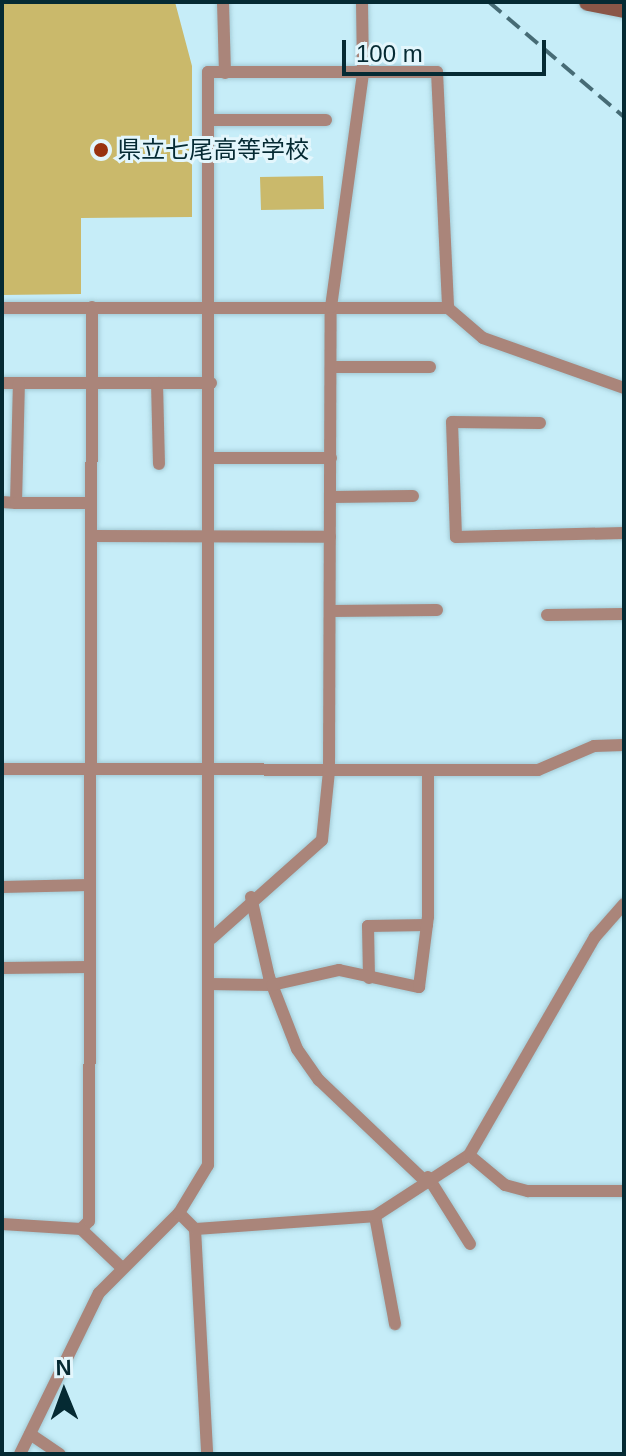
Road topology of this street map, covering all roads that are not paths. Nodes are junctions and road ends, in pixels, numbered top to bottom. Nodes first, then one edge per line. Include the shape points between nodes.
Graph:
1 (223, 2) edge
2 (362, 2) edge
3 (588, 2) edge
4 (624, 9) edge
5 (225, 73) junction
6 (363, 73) junction
7 (208, 120) junction
8 (326, 120) dead end
9 (92, 307) junction
10 (331, 307) junction
11 (2, 308) edge
12 (210, 308) junction
13 (448, 308) junction
14 (331, 367) junction
15 (430, 367) dead end
16 (2, 383) edge
17 (19, 383) junction
18 (91, 383) junction
19 (157, 383) junction
20 (211, 383) junction
21 (624, 388) edge
22 (540, 423) dead end
23 (211, 458) junction
24 (331, 458) junction
25 (159, 464) dead end
26 (413, 496) dead end
27 (331, 497) junction
28 (2, 502) edge
29 (16, 503) junction
30 (91, 503) junction
31 (624, 533) edge
32 (91, 536) junction
33 (330, 537) junction
34 (211, 538) junction
35 (437, 610) dead end
36 (330, 611) junction
37 (624, 614) edge
38 (547, 615) dead end
39 (624, 745) edge
40 (2, 769) edge
41 (90, 769) junction
42 (210, 769) junction
43 (428, 770) junction
44 (329, 771) junction
45 (89, 885) junction
46 (2, 887) edge
47 (251, 897) junction
48 (624, 904) edge
49 (427, 925) junction
50 (210, 940) junction
51 (90, 967) junction
52 (2, 968) edge
53 (369, 978) junction
54 (208, 984) junction
55 (272, 985) junction
56 (469, 1155) junction
57 (426, 1179) junction
58 (624, 1191) edge
59 (179, 1213) junction
60 (375, 1216) junction
61 (2, 1224) edge
62 (81, 1229) junction
63 (195, 1229) junction
64 (470, 1244) dead end
65 (121, 1267) junction
66 (395, 1324) dead end
67 (30, 1434) junction
68 (20, 1454) edge
69 (60, 1454) edge
70 (207, 1454) edge

1 - 5 street
2 - 6 street
3 - 4 street
5 - 6 street
5 - 7 street via 208,72
6 - 10 street
6 - 13 street via 437,72
7 - 8 street
7 - 12 street
9 - 11 street
9 - 12 street
9 - 18 street
10 - 12 street
10 - 13 street
10 - 14 street
12 - 20 street
13 - 21 street via 483,338
14 - 15 street
14 - 24 street
16 - 17 street
17 - 18 street
17 - 29 street
18 - 19 street
18 - 30 street
19 - 20 street
19 - 25 street
20 - 23 street
22 - 31 street via 452,422 456,537
23 - 24 street
23 - 34 street
24 - 27 street
26 - 27 street
27 - 33 street
28 - 29 street
29 - 30 street
30 - 32 street
32 - 34 street
32 - 41 street
33 - 34 street
33 - 36 street
34 - 42 street
35 - 36 street
36 - 44 street
37 - 38 street
39 - 43 street via 594,746 547,770
40 - 41 street
41 - 42 street
41 - 45 street
42 - 44 street
42 - 50 street
43 - 44 street
43 - 49 street
44 - 47 street via 322,840
45 - 46 street
45 - 51 street
47 - 50 street
47 - 55 street
48 - 56 street via 595,937
49 - 53 street via 368,926
49 - 53 street via 419,987
50 - 54 street
51 - 52 street
51 - 62 street via 89,1221
53 - 55 street via 323,970
54 - 55 street
54 - 59 street via 208,1165
55 - 57 street via 297,1049 319,1080
56 - 57 street
56 - 58 street via 505,1185 528,1191
57 - 60 street
57 - 64 street
59 - 63 street
59 - 65 street
60 - 63 street
60 - 66 street
61 - 62 street
62 - 65 street
63 - 70 street
65 - 67 street via 99,1293
67 - 68 street
67 - 69 street

